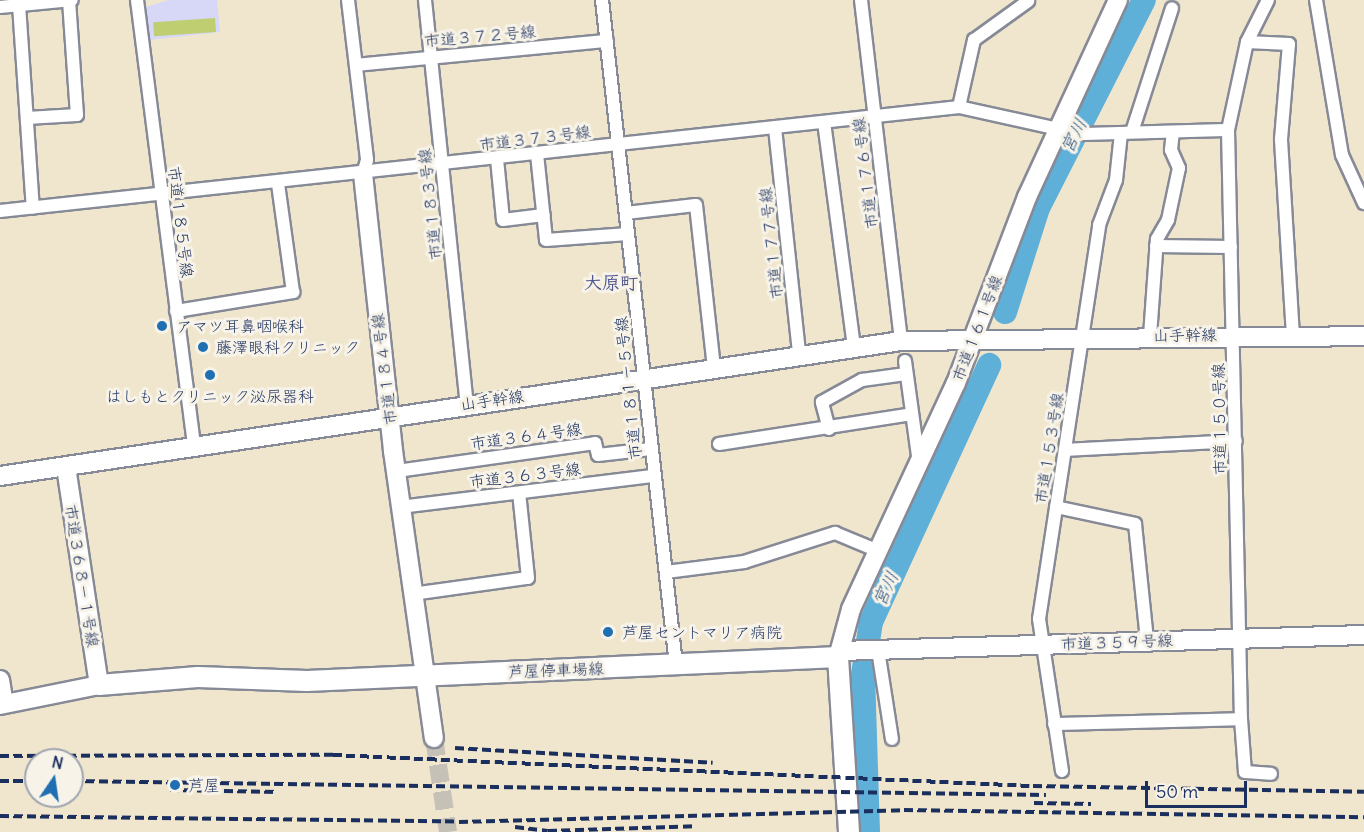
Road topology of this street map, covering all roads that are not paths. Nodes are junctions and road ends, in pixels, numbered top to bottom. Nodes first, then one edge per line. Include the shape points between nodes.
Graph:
1 (70, 0) edge
2 (137, 0) edge
3 (348, 0) edge
4 (426, 0) edge
5 (602, 0) edge
6 (861, 0) edge
7 (1118, 0) edge
8 (1268, 0) edge
9 (1316, 0) edge
10 (1028, 1) edge
11 (19, 5) junction
12 (0, 7) edge
13 (1172, 8) dead end
14 (607, 41) junction
15 (1247, 42) junction
16 (432, 58) junction
17 (356, 65) junction
18 (959, 107) junction
19 (875, 116) junction
20 (27, 118) junction
21 (824, 122) junction
22 (775, 128) junction
23 (1228, 130) junction
24 (1070, 131) junction
25 (1173, 132) junction
26 (1126, 133) junction
27 (617, 144) junction
28 (537, 154) junction
29 (497, 159) junction
30 (442, 165) junction
31 (363, 174) junction
32 (278, 184) junction
33 (160, 197) junction
34 (1364, 203) edge
35 (33, 208) junction
36 (0, 211) edge
37 (626, 213) junction
38 (544, 216) junction
39 (628, 234) junction
40 (1156, 246) junction
41 (1231, 247) junction
42 (176, 311) junction
43 (1233, 334) junction
44 (1293, 335) junction
45 (1150, 336) junction
46 (1364, 336) edge
47 (1083, 337) junction
48 (980, 338) junction
49 (902, 341) junction
50 (854, 347) junction
51 (799, 354) junction
52 (904, 361) dead end
53 (714, 368) junction
54 (906, 374) junction
55 (646, 379) junction
56 (467, 404) junction
57 (912, 414) junction
58 (389, 416) junction
59 (829, 429) junction
60 (1236, 441) junction
61 (719, 444) dead end
62 (194, 447) junction
63 (651, 449) junction
64 (1065, 450) junction
65 (918, 456) junction
66 (66, 467) junction
67 (397, 471) junction
68 (0, 476) edge
69 (654, 476) junction
70 (519, 493) junction
71 (400, 507) junction
72 (1056, 507) junction
73 (876, 550) junction
74 (666, 572) junction
75 (412, 594) junction
76 (1364, 635) edge
77 (1238, 639) junction
78 (1147, 641) junction
79 (1039, 644) junction
80 (857, 651) junction
81 (676, 665) junction
82 (422, 674) junction
83 (0, 680) edge
84 (99, 685) junction
85 (2, 704) edge
86 (1241, 719) junction
87 (1054, 724) junction
88 (434, 738) tunnel mouth
89 (892, 739) dead end
90 (1062, 771) dead end
91 (1271, 774) dead end
92 (849, 832) edge

1 - 11 street
1 - 20 street via 77,115
2 - 33 street, 市道１８５号線
3 - 17 street, 市道１８４号線
4 - 16 street, 市道１８３号線
5 - 14 street, 市道１８１－５号線
6 - 19 street, 市道１７６号線
7 - 24 street, 市道１６１号線
8 - 15 street, 市道１５０号線
9 - 34 street via 1342,155
10 - 18 street via 974,40
11 - 12 street
11 - 20 street
13 - 26 street, 市道１５３号線
14 - 16 street, 市道３７２号線
14 - 27 street, 市道１８１－５号線
15 - 23 street, 市道１５０号線
15 - 44 street via 1289,44 1281,140
16 - 17 street, 市道３７２号線
16 - 30 street, 市道１８３号線
17 - 31 street, 市道１８４号線 via 367,160
18 - 19 street, 市道３７３号線
18 - 24 street, 市道３７３号線
19 - 21 street, 市道３７３号線
19 - 49 street, 市道１７６号線
20 - 35 street
21 - 22 street, 市道３７３号線
21 - 50 street
22 - 27 street, 市道３７３号線
22 - 51 street, 市道１７７号線
23 - 25 street, 市道３７３号線
23 - 41 street, 市道１５０号線
24 - 26 street, 市道３７３号線
24 - 48 street, 市道１６１号線
25 - 26 street, 市道３７３号線
25 - 40 street via 1171,150 1179,168
26 - 47 street, 市道１５３号線 via 1116,180 1099,225
27 - 28 street, 市道３７３号線
27 - 37 street, 市道１８１－５号線
28 - 29 street, 市道３７３号線
28 - 38 street
29 - 30 street, 市道３７３号線
29 - 38 street via 503,220
30 - 31 street, 市道３７３号線
30 - 56 street, 市道１８３号線
31 - 32 street, 市道３７３号線
31 - 58 street, 市道１８４号線
32 - 33 street, 市道３７３号線
32 - 42 street via 293,292
33 - 35 street, 市道３７３号線
33 - 42 street, 市道１８５号線
35 - 36 street, 市道３７３号線
37 - 39 street, 市道１８１－５号線
37 - 53 street via 696,205
38 - 39 street via 549,243
39 - 55 street, 市道１８１－５号線
40 - 41 street
40 - 45 street
41 - 43 street, 市道１５０号線
42 - 62 street, 市道１８５号線
43 - 44 street, 山手幹線
43 - 45 street, 山手幹線
43 - 60 street, 市道１５０号線
44 - 46 street, 山手幹線
45 - 47 street, 山手幹線
47 - 48 street, 山手幹線
47 - 64 street, 市道１５３号線
48 - 49 street, 山手幹線
48 - 65 street, 市道１６１号線
49 - 50 street, 山手幹線
50 - 51 street, 山手幹線
51 - 53 street, 山手幹線
52 - 54 street
53 - 55 street, 山手幹線
54 - 57 street
54 - 59 street via 862,380 822,402
55 - 56 street, 山手幹線
55 - 63 street, 市道１８１－５号線
56 - 58 street, 山手幹線
57 - 59 street
57 - 65 street
58 - 62 street, 山手幹線
58 - 67 street, 市道１８４号線
59 - 61 street
60 - 64 street
60 - 77 street, 市道１５０号線
62 - 66 street, 山手幹線
63 - 67 street, 市道３６４号線 via 598,455 595,443
63 - 69 street, 市道１８１－５号線
64 - 72 street, 市道１５３号線
65 - 73 street, 市道１６１号線
66 - 68 street, 山手幹線
66 - 84 street, 市道３６８－１号線
67 - 71 street, 市道１８４号線
69 - 70 street, 市道３６３号線
69 - 74 street, 市道１８１－５号線
70 - 71 street, 市道３６３号線
70 - 75 street via 531,573 528,578
71 - 75 street, 市道１８４号線
72 - 78 street via 1135,524
72 - 79 street, 市道１５３号線
73 - 74 street via 835,533 744,562
73 - 80 street, 市道１６１号線
74 - 81 street, 市道１８１－５号線
75 - 82 street, 市道１８４号線
76 - 77 street, 市道３５９号線
77 - 78 street, 市道３５９号線
77 - 86 street, 市道１５０号線
78 - 79 street, 市道３５９号線
79 - 80 street, 市道３５９号線
79 - 87 street, 市道１５３号線
80 - 81 main road, 芦屋停車場線
80 - 89 street
80 - 92 main road
81 - 82 main road, 芦屋停車場線
82 - 84 main road, 芦屋停車場線 via 307,681 198,677
82 - 88 street, 市道１８４号線
83 - 85 street
84 - 85 street
86 - 87 street
86 - 91 street, 市道１５０号線 via 1245,772
87 - 90 street, 市道１５３号線

